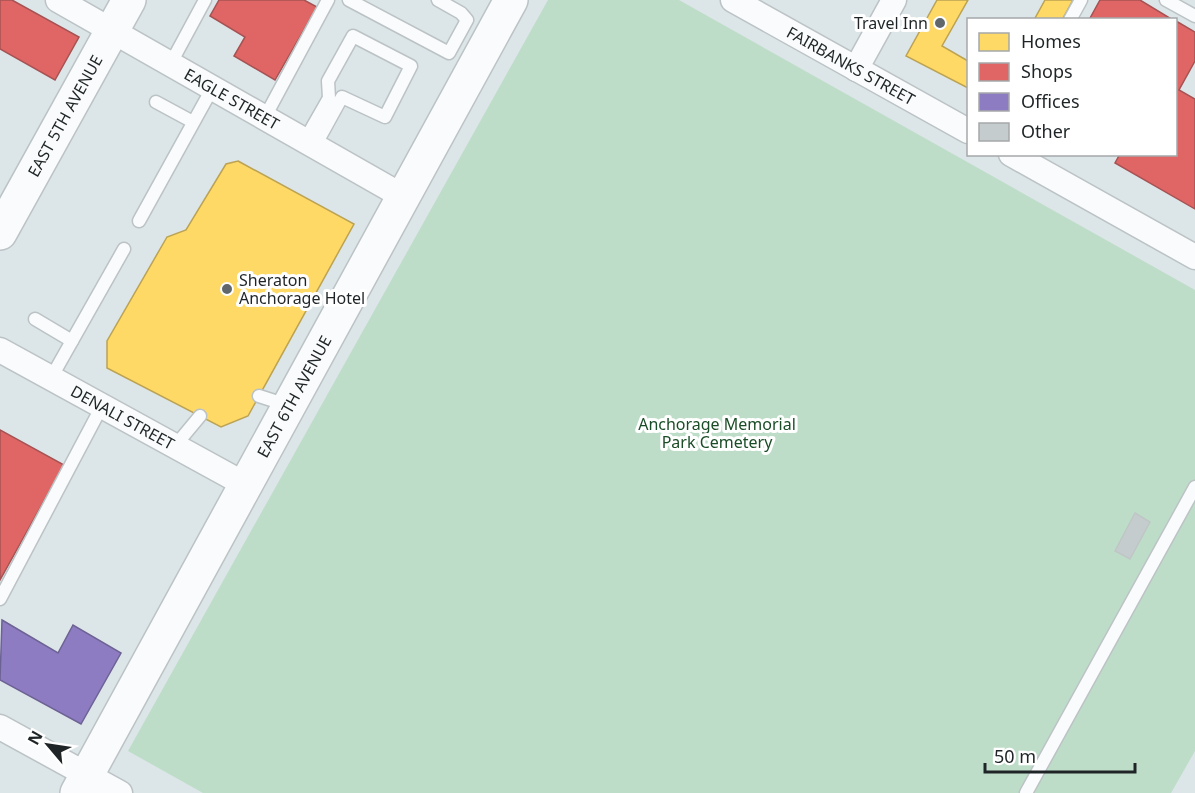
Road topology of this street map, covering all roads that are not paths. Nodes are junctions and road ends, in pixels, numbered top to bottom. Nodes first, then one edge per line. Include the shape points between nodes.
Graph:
1 (58, 0) edge
2 (129, 0) edge
3 (206, 0) edge
4 (328, 0) edge
5 (349, 0) edge
6 (438, 0) edge
7 (511, 0) edge
8 (733, 0) edge
9 (894, 0) edge
10 (1081, 0) edge
11 (1166, 0) edge
12 (1195, 16) edge
13 (1071, 18) edge
14 (112, 30) junction
15 (171, 63) junction
16 (856, 69) junction
17 (213, 87) junction
18 (156, 102) dead end
19 (265, 117) junction
20 (193, 122) junction
21 (967, 130) edge
22 (310, 143) junction
23 (1015, 156) edge
24 (404, 197) junction
25 (139, 221) dead end
26 (0, 233) edge
27 (124, 249) dead end
28 (1195, 257) edge
29 (35, 319) dead end
30 (72, 341) junction
31 (0, 350) edge
32 (51, 378) junction
33 (102, 406) junction
34 (200, 416) dead end
35 (175, 446) junction
36 (246, 485) junction
37 (1195, 488) edge
38 (0, 598) edge
39 (0, 727) edge
40 (82, 784) edge
41 (120, 793) edge
42 (1026, 793) edge

1 - 14 street, EAGLE STREET
2 - 14 main road, EAST 5TH AVENUE
3 - 15 lane
4 - 19 lane
5 - 6 lane via 449,53 467,20
7 - 24 main road, EAST 6TH AVENUE
8 - 16 street, FAIRBANKS STREET
9 - 16 street
10 - 13 lane
11 - 12 lane
14 - 15 street, EAGLE STREET
14 - 26 main road, EAST 5TH AVENUE
15 - 17 street, EAGLE STREET
16 - 21 street, FAIRBANKS STREET
17 - 19 street, EAGLE STREET
17 - 20 lane
18 - 20 lane
19 - 22 street, EAGLE STREET
20 - 25 lane
22 - 22 lane via 342,97 385,117 411,66 353,36 328,81 329,98
22 - 24 street, EAGLE STREET
23 - 28 street
24 - 36 main road, EAST 6TH AVENUE via 275,401
27 - 30 lane
29 - 30 lane
30 - 32 lane
31 - 32 street, DENALI STREET
32 - 33 street, DENALI STREET
33 - 35 street, DENALI STREET
33 - 38 lane
34 - 35 lane
35 - 36 street, DENALI STREET
36 - 40 main road, EAST 6TH AVENUE
37 - 42 lane
39 - 40 street
40 - 41 street

